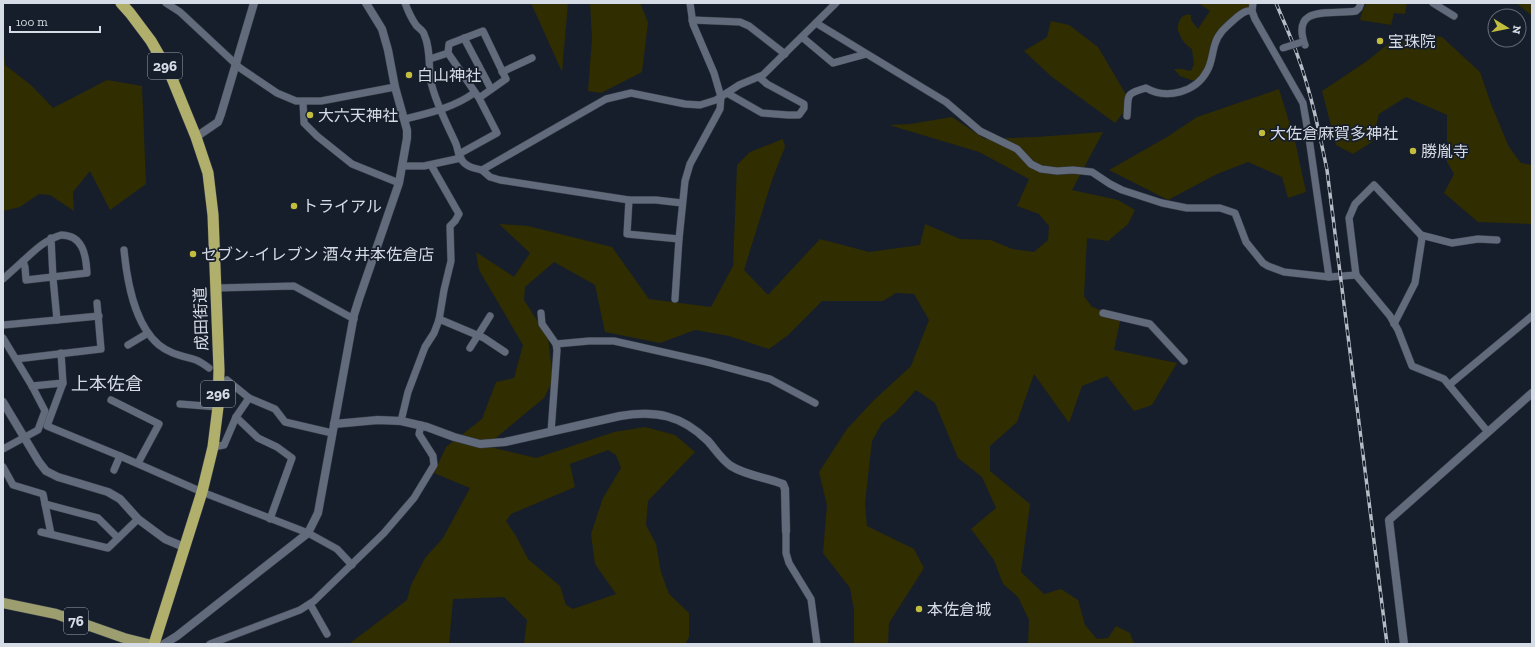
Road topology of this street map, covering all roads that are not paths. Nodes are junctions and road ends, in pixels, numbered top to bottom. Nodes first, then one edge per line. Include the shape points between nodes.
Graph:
1 (121, 3) edge
2 (166, 3) edge
3 (254, 3) edge
4 (366, 3) edge
5 (405, 3) edge
6 (690, 3) edge
7 (836, 3) edge
8 (1253, 3) edge
9 (1361, 3) edge
10 (1433, 3) edge
11 (1252, 11) junction
12 (1454, 16) dead end
13 (692, 20) junction
14 (816, 23) junction
15 (802, 37) junction
16 (464, 38) junction
17 (1273, 52) junction
18 (448, 53) junction
19 (785, 54) junction
20 (866, 54) junction
21 (532, 58) dead end
22 (430, 59) junction
23 (237, 65) junction
24 (502, 72) junction
25 (759, 77) junction
26 (395, 87) junction
27 (491, 89) junction
28 (724, 95) junction
29 (477, 96) junction
30 (303, 102) junction
31 (441, 110) junction
32 (1127, 116) dead end
33 (405, 120) junction
34 (196, 137) junction
35 (460, 156) junction
36 (431, 165) junction
37 (403, 166) junction
38 (482, 170) junction
39 (400, 183) junction
40 (629, 200) junction
41 (682, 203) junction
42 (1421, 235) junction
43 (51, 238) junction
44 (679, 239) junction
45 (1497, 240) dead end
46 (124, 250) dead end
47 (23, 261) junction
48 (1356, 275) junction
49 (1329, 277) junction
50 (52, 278) junction
51 (3, 279) edge
52 (216, 288) junction
53 (675, 299) dead end
54 (97, 303) dead end
55 (541, 313) dead end
56 (1103, 313) dead end
57 (99, 316) junction
58 (490, 316) dead end
59 (1532, 316) edge
60 (354, 319) junction
61 (439, 319) junction
62 (57, 320) junction
63 (1394, 324) junction
64 (3, 325) edge
65 (148, 333) junction
66 (478, 336) junction
67 (3, 338) edge
68 (556, 344) junction
69 (128, 345) dead end
70 (470, 348) dead end
71 (505, 352) dead end
72 (61, 353) junction
73 (16, 359) junction
74 (1184, 361) dead end
75 (209, 368) dead end
76 (227, 380) dead end
77 (63, 383) junction
78 (1449, 385) junction
79 (32, 386) junction
80 (1532, 393) edge
81 (249, 398) junction
82 (112, 400) dead end
83 (3, 402) edge
84 (815, 403) dead end
85 (180, 404) dead end
86 (218, 407) junction
87 (236, 417) junction
88 (401, 421) junction
89 (334, 424) junction
90 (421, 425) junction
91 (551, 432) junction
92 (1488, 432) junction
93 (332, 433) junction
94 (25, 438) junction
95 (213, 447) junction
96 (3, 449) edge
97 (120, 456) junction
98 (138, 464) junction
99 (3, 467) edge
100 (114, 470) dead end
101 (202, 492) junction
102 (45, 504) junction
103 (138, 519) junction
104 (270, 519) junction
105 (786, 531) joint
106 (41, 532) dead end
107 (308, 533) junction
108 (51, 534) junction
109 (118, 538) junction
110 (184, 547) junction
111 (352, 565) junction
112 (3, 603) edge
113 (310, 604) junction
114 (327, 634) dead end
115 (148, 644) edge
116 (154, 644) edge
117 (164, 644) edge
118 (210, 644) edge
119 (817, 644) edge
120 (1404, 644) edge

1 - 34 highway, 296 via 151,41 171,76
2 - 23 street via 180,12
3 - 23 street
4 - 26 street via 382,29
5 - 22 street via 410,17 424,32
6 - 13 street
7 - 14 street
8 - 11 street
9 - 17 street, bridge via 1356,10 1318,13 1307,18 1301,25 1304,42
10 - 12 street
11 - 17 street
11 - 32 street via 1243,12 1219,35 1209,68 1198,83 1173,93 1146,88 1132,92 1129,96
13 - 19 street via 740,22
13 - 28 street
14 - 15 street
14 - 20 street
15 - 19 street
15 - 20 street via 832,63
16 - 18 street via 449,44
16 - 24 street via 483,31
16 - 27 street
17 - 49 street via 1303,103
18 - 22 street
18 - 29 street
19 - 25 street
20 - 49 street via 946,102 980,131 1017,149 1031,164 1041,169 1057,172 1092,172 1122,190 1162,203 1187,208 1220,208 1232,211 1246,242 1263,263 1284,272
21 - 24 street
22 - 31 street via 432,83
23 - 30 street via 276,93
23 - 34 street via 218,122
24 - 27 street via 506,79
25 - 28 street via 739,85
25 - 28 street via 767,84 803,102 805,106 801,113 762,113
26 - 30 street
26 - 33 street
27 - 29 street
28 - 38 street via 700,105 631,93 606,99
28 - 41 street via 720,109 690,164
29 - 31 street
29 - 35 street via 496,133
30 - 39 street via 304,123 317,136 352,164
31 - 33 street
31 - 35 street
33 - 37 street via 407,138
34 - 52 highway, 成田街道 / 296 via 208,173 213,215
35 - 36 street
35 - 38 street via 470,168
36 - 37 street
36 - 61 street via 458,214 450,226 451,261
37 - 39 street
38 - 40 street via 490,177 500,180
39 - 60 street
40 - 41 street
40 - 44 street via 627,234
41 - 44 street
42 - 45 street via 1452,243 1478,239
42 - 48 street via 1374,185 1355,204 1349,218
42 - 63 street via 1422,244 1415,283
43 - 47 street
43 - 50 street
43 - 50 street via 61,235 75,237 80,243 87,266 87,273
44 - 53 street
46 - 65 street via 131,296
47 - 50 street via 26,280
47 - 51 street
48 - 49 street
48 - 63 street via 1386,310
50 - 62 street
52 - 60 street via 294,286
52 - 86 highway, 成田街道 / 296
54 - 57 street
55 - 68 street via 542,324
56 - 74 street via 1150,324
57 - 62 street
57 - 72 street via 101,349
58 - 66 street
59 - 78 street
60 - 89 street
61 - 66 street
61 - 88 street via 408,392
62 - 64 street
63 - 78 street via 1412,366 1444,379
65 - 69 street
65 - 75 street via 159,345
66 - 70 street
66 - 71 street
67 - 73 street
68 - 84 street via 614,341 707,362 770,378
68 - 91 street
72 - 73 street
72 - 77 street
73 - 79 street
76 - 81 street
77 - 79 street
77 - 97 street via 47,426
78 - 92 street
79 - 94 street via 45,411 38,430
80 - 92 street
81 - 87 street
81 - 93 street via 275,410 285,422
82 - 98 street via 159,424
83 - 94 street
85 - 86 street
86 - 95 highway, 成田街道 / 296
87 - 95 street via 224,445
87 - 104 street via 258,438 277,446 292,458
88 - 89 street via 378,420
88 - 90 street
89 - 93 street
90 - 91 street via 480,444 505,442
90 - 111 street via 419,434 433,456 434,464 414,498
91 - 105 street via 632,414 655,413 677,420 702,436 730,466 783,484
92 - 120 street via 1389,520
93 - 107 street via 318,513
94 - 96 street
94 - 103 street via 46,471 108,492 120,499
95 - 101 highway, 成田街道 / 296
97 - 98 street
97 - 100 street
98 - 101 street
99 - 102 street via 13,485 43,494
101 - 104 street
101 - 110 highway, 成田街道 / 296
102 - 108 street
102 - 109 street via 98,518
103 - 109 street
103 - 110 street via 164,538
104 - 107 street
105 - 119 street via 786,553 789,563 811,598
106 - 108 street
107 - 111 street via 337,549
107 - 117 street
108 - 109 street via 108,548
110 - 116 highway, 成田街道 / 296
111 - 113 street
112 - 115 main road, 76 via 56,614
113 - 114 street
113 - 118 street

